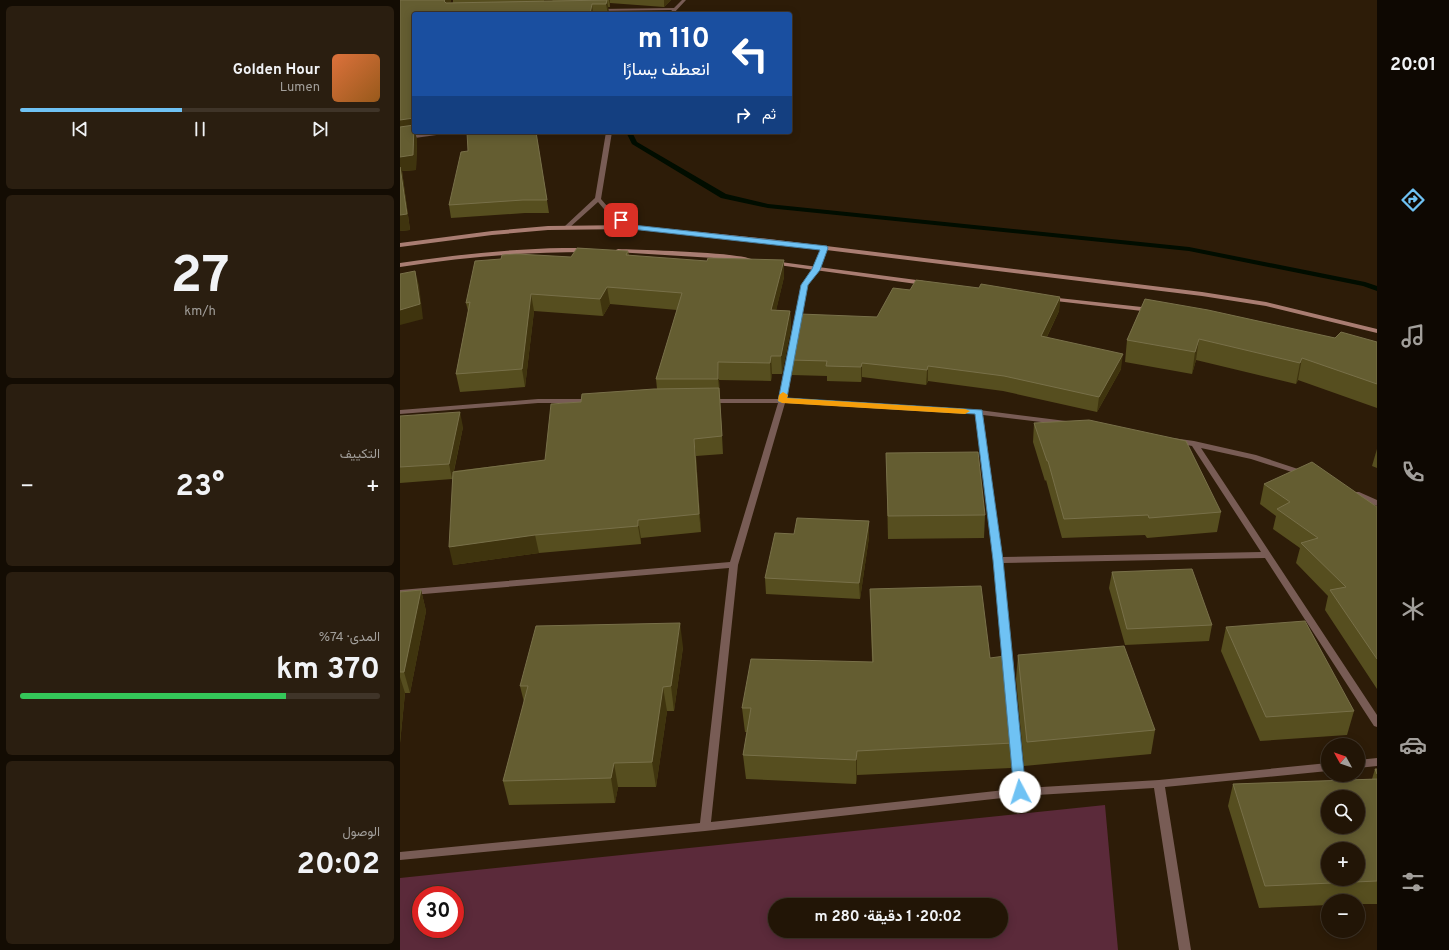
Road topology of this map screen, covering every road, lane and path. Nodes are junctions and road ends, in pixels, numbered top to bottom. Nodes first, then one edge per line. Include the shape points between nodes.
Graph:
1 (684, 0) edge
2 (675, 9) junction
3 (592, 10) edge
4 (673, 12) edge
5 (437, 134) edge
6 (609, 134) edge
7 (400, 138) edge
8 (598, 199) junction
9 (567, 227) junction
10 (631, 227) junction
11 (400, 245) edge
12 (824, 248) junction
13 (596, 250) edge
14 (610, 250) edge
15 (754, 261) edge
16 (769, 263) edge
17 (400, 265) edge
18 (816, 270) junction
19 (934, 284) edge
20 (1042, 298) edge
21 (1157, 311) edge
22 (1377, 331) edge
23 (601, 401) edge
24 (704, 401) edge
25 (782, 401) junction
26 (400, 412) edge
27 (979, 412) junction
28 (1073, 424) edge
29 (1171, 439) edge
30 (1194, 443) junction
31 (1313, 478) edge
32 (1349, 492) edge
33 (1377, 503) edge
34 (1267, 555) junction
35 (998, 560) junction
36 (734, 565) junction
37 (400, 593) edge
38 (1377, 722) edge
39 (1377, 762) edge
40 (1365, 763) edge
41 (1321, 768) edge
42 (1159, 784) junction
43 (1020, 792) junction
44 (705, 827) junction
45 (400, 856) edge
46 (1185, 950) edge

1 - 2 street
2 - 3 street
2 - 4 street
5 - 7 street
6 - 8 street
8 - 9 street
8 - 10 street via 611,214
9 - 10 street
9 - 11 street via 492,233
10 - 12 street
12 - 18 street
12 - 22 street via 1202,294 1266,304
13 - 17 street via 490,254
14 - 15 street via 730,257
16 - 18 street
18 - 19 street
18 - 25 street via 804,285
20 - 21 street
23 - 26 street via 538,401
24 - 25 street
25 - 27 street
25 - 36 street
27 - 28 street
27 - 35 street
29 - 30 street
30 - 31 street via 1253,457
30 - 34 street
32 - 33 street
34 - 35 street
34 - 38 street
35 - 43 street
36 - 37 street
36 - 44 street
39 - 40 street
41 - 42 street
42 - 43 street
42 - 46 street
43 - 44 street
44 - 45 street

